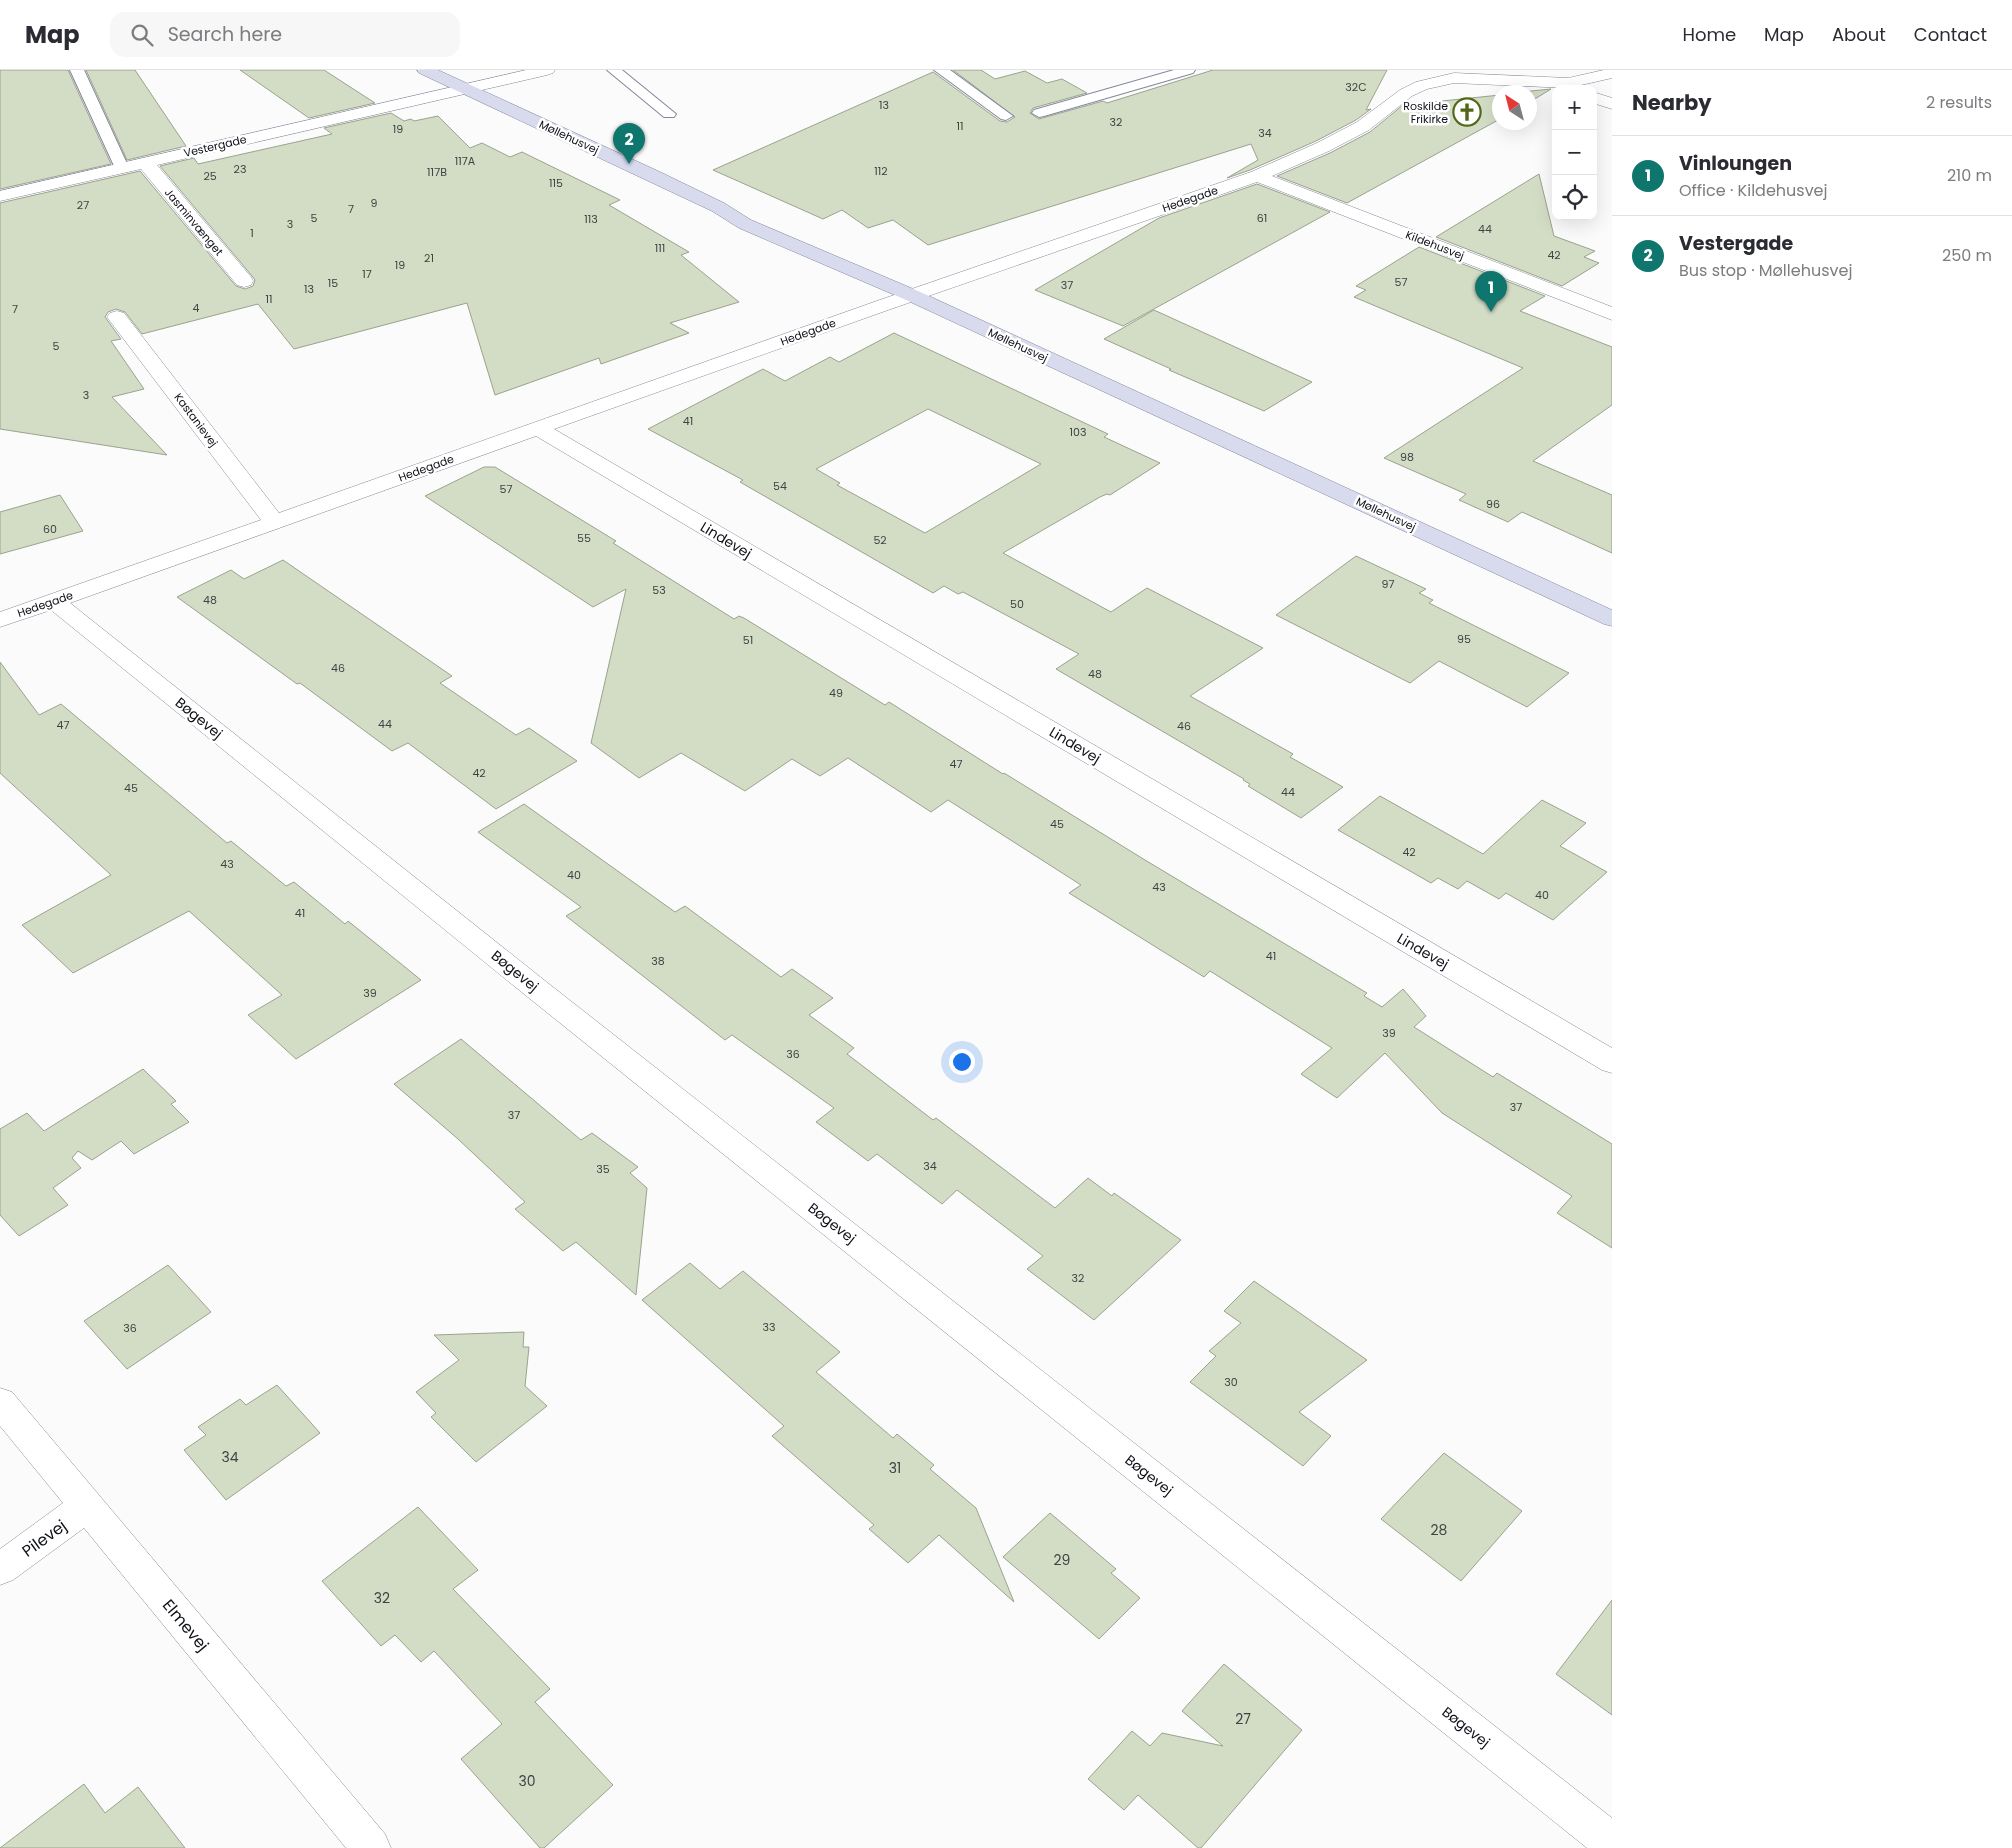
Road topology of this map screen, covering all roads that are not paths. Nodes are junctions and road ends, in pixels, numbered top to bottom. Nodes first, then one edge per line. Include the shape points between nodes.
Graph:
1 (77, 70) edge
2 (425, 70) edge
3 (547, 70) edge
4 (614, 70) edge
5 (941, 70) edge
6 (1188, 70) edge
7 (1612, 73) edge
8 (1450, 74) edge
9 (1563, 85) edge
10 (1576, 85) edge
11 (464, 89) junction
12 (1597, 98) edge
13 (1612, 104) edge
14 (1040, 113) dead end
15 (669, 114) dead end
16 (1006, 116) dead end
17 (145, 162) junction
18 (122, 168) junction
19 (1257, 176) junction
20 (0, 196) edge
21 (244, 281) dead end
22 (911, 295) junction
23 (1612, 314) edge
24 (117, 317) dead end
25 (537, 428) junction
26 (274, 522) junction
27 (54, 601) junction
28 (1612, 619) edge
29 (0, 620) edge
30 (1612, 1062) edge
31 (0, 1402) edge
32 (87, 1506) junction
33 (0, 1569) edge
34 (1612, 1842) edge
35 (371, 1848) edge

1 - 18 lane
2 - 11 street, Møllehusvej
3 - 11 street, Vestergade
4 - 15 lane
5 - 16 lane
6 - 14 lane
7 - 10 street, Hedegade
8 - 9 street, Hedegade
8 - 19 street, Hedegade via 1406,93 1363,126
11 - 17 street, Vestergade
11 - 22 street, Møllehusvej via 654,176 745,224
12 - 13 street
17 - 18 street, Vestergade
17 - 21 street, Jasminvænget
18 - 20 street, Vestergade
19 - 22 street, Hedegade
19 - 23 street, Kildehusvej
22 - 25 street, Hedegade
22 - 28 street, Møllehusvej
24 - 26 street, Kastanievej
25 - 26 street, Hedegade
25 - 30 street, Lindevej
26 - 27 street, Hedegade
27 - 29 street, Hedegade
27 - 34 street, Bøgevej via 549,999
31 - 32 street, Elmevej
32 - 33 street, Pilevej
32 - 35 street, Elmevej

